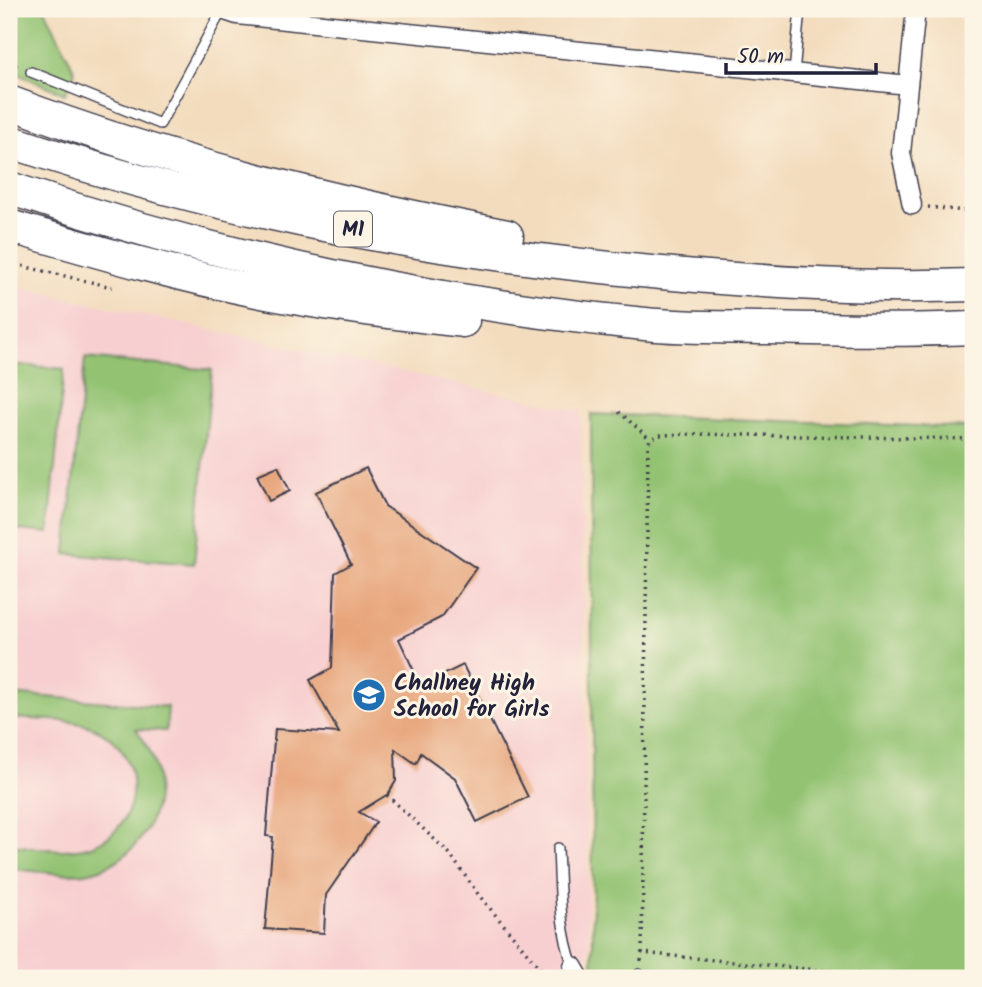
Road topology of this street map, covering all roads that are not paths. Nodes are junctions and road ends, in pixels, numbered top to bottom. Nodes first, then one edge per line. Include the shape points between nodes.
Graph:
1 (220, 9) edge
2 (800, 9) edge
3 (916, 9) edge
4 (31, 72) dead end
5 (794, 74) junction
6 (908, 85) junction
7 (9, 102) edge
8 (9, 141) edge
9 (9, 188) edge
10 (912, 205) road end
11 (9, 226) edge
12 (705, 277) junction
13 (973, 285) edge
14 (646, 324) junction
15 (973, 328) edge
16 (558, 848) dead end
17 (576, 972) edge

1 - 4 lane via 160,124
1 - 5 street via 237,15
2 - 5 lane
3 - 6 street
5 - 6 street
6 - 10 street via 901,152
7 - 12 highway via 192,162 411,217
8 - 12 highway, M1 via 91,169 237,207 454,248 570,265
9 - 14 highway, M1 via 224,252 447,299
11 - 14 highway via 169,271 375,311 506,326
12 - 13 highway, M1 via 816,285
14 - 15 highway, M1
16 - 17 lane via 564,941

